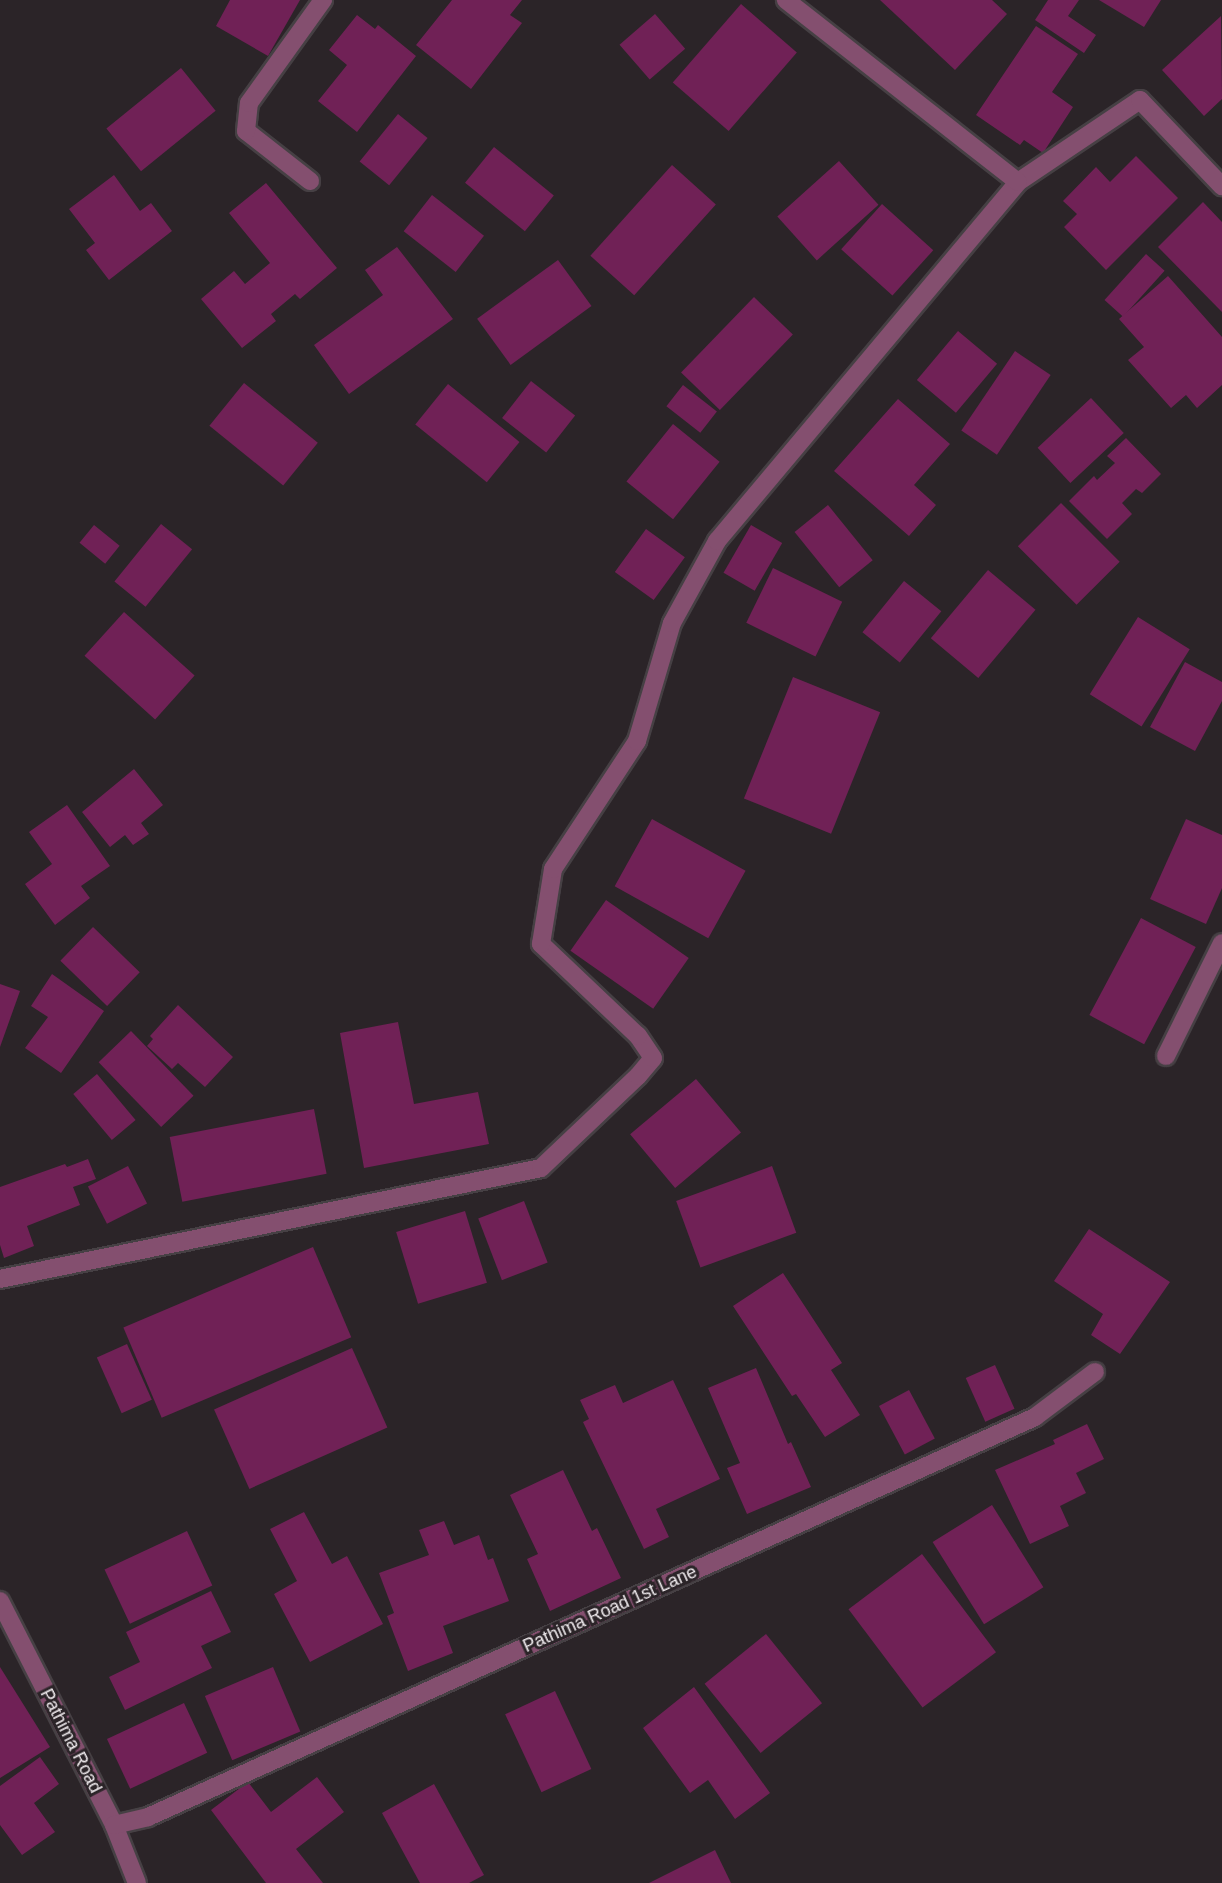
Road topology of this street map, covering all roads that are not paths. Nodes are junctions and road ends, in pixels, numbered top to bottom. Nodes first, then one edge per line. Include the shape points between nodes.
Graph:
1 (323, 0) edge
2 (786, 0) edge
3 (310, 181) dead end
4 (1017, 182) junction
5 (1222, 186) edge
6 (1222, 943) edge
7 (1166, 1056) dead end
8 (0, 1279) edge
9 (1095, 1372) dead end
10 (0, 1601) edge
11 (114, 1825) junction
12 (137, 1883) edge

1 - 3 street via 249,103 246,131
2 - 4 street
4 - 5 street via 1140,100
4 - 8 street via 717,541 672,623 637,741 553,870 541,944 638,1036 653,1058 638,1076 541,1168
6 - 7 street
9 - 11 street, Pathima Road 1st Lane via 1035,1418 148,1817
10 - 11 street, Pathima Road
11 - 12 street, Pathima Road

